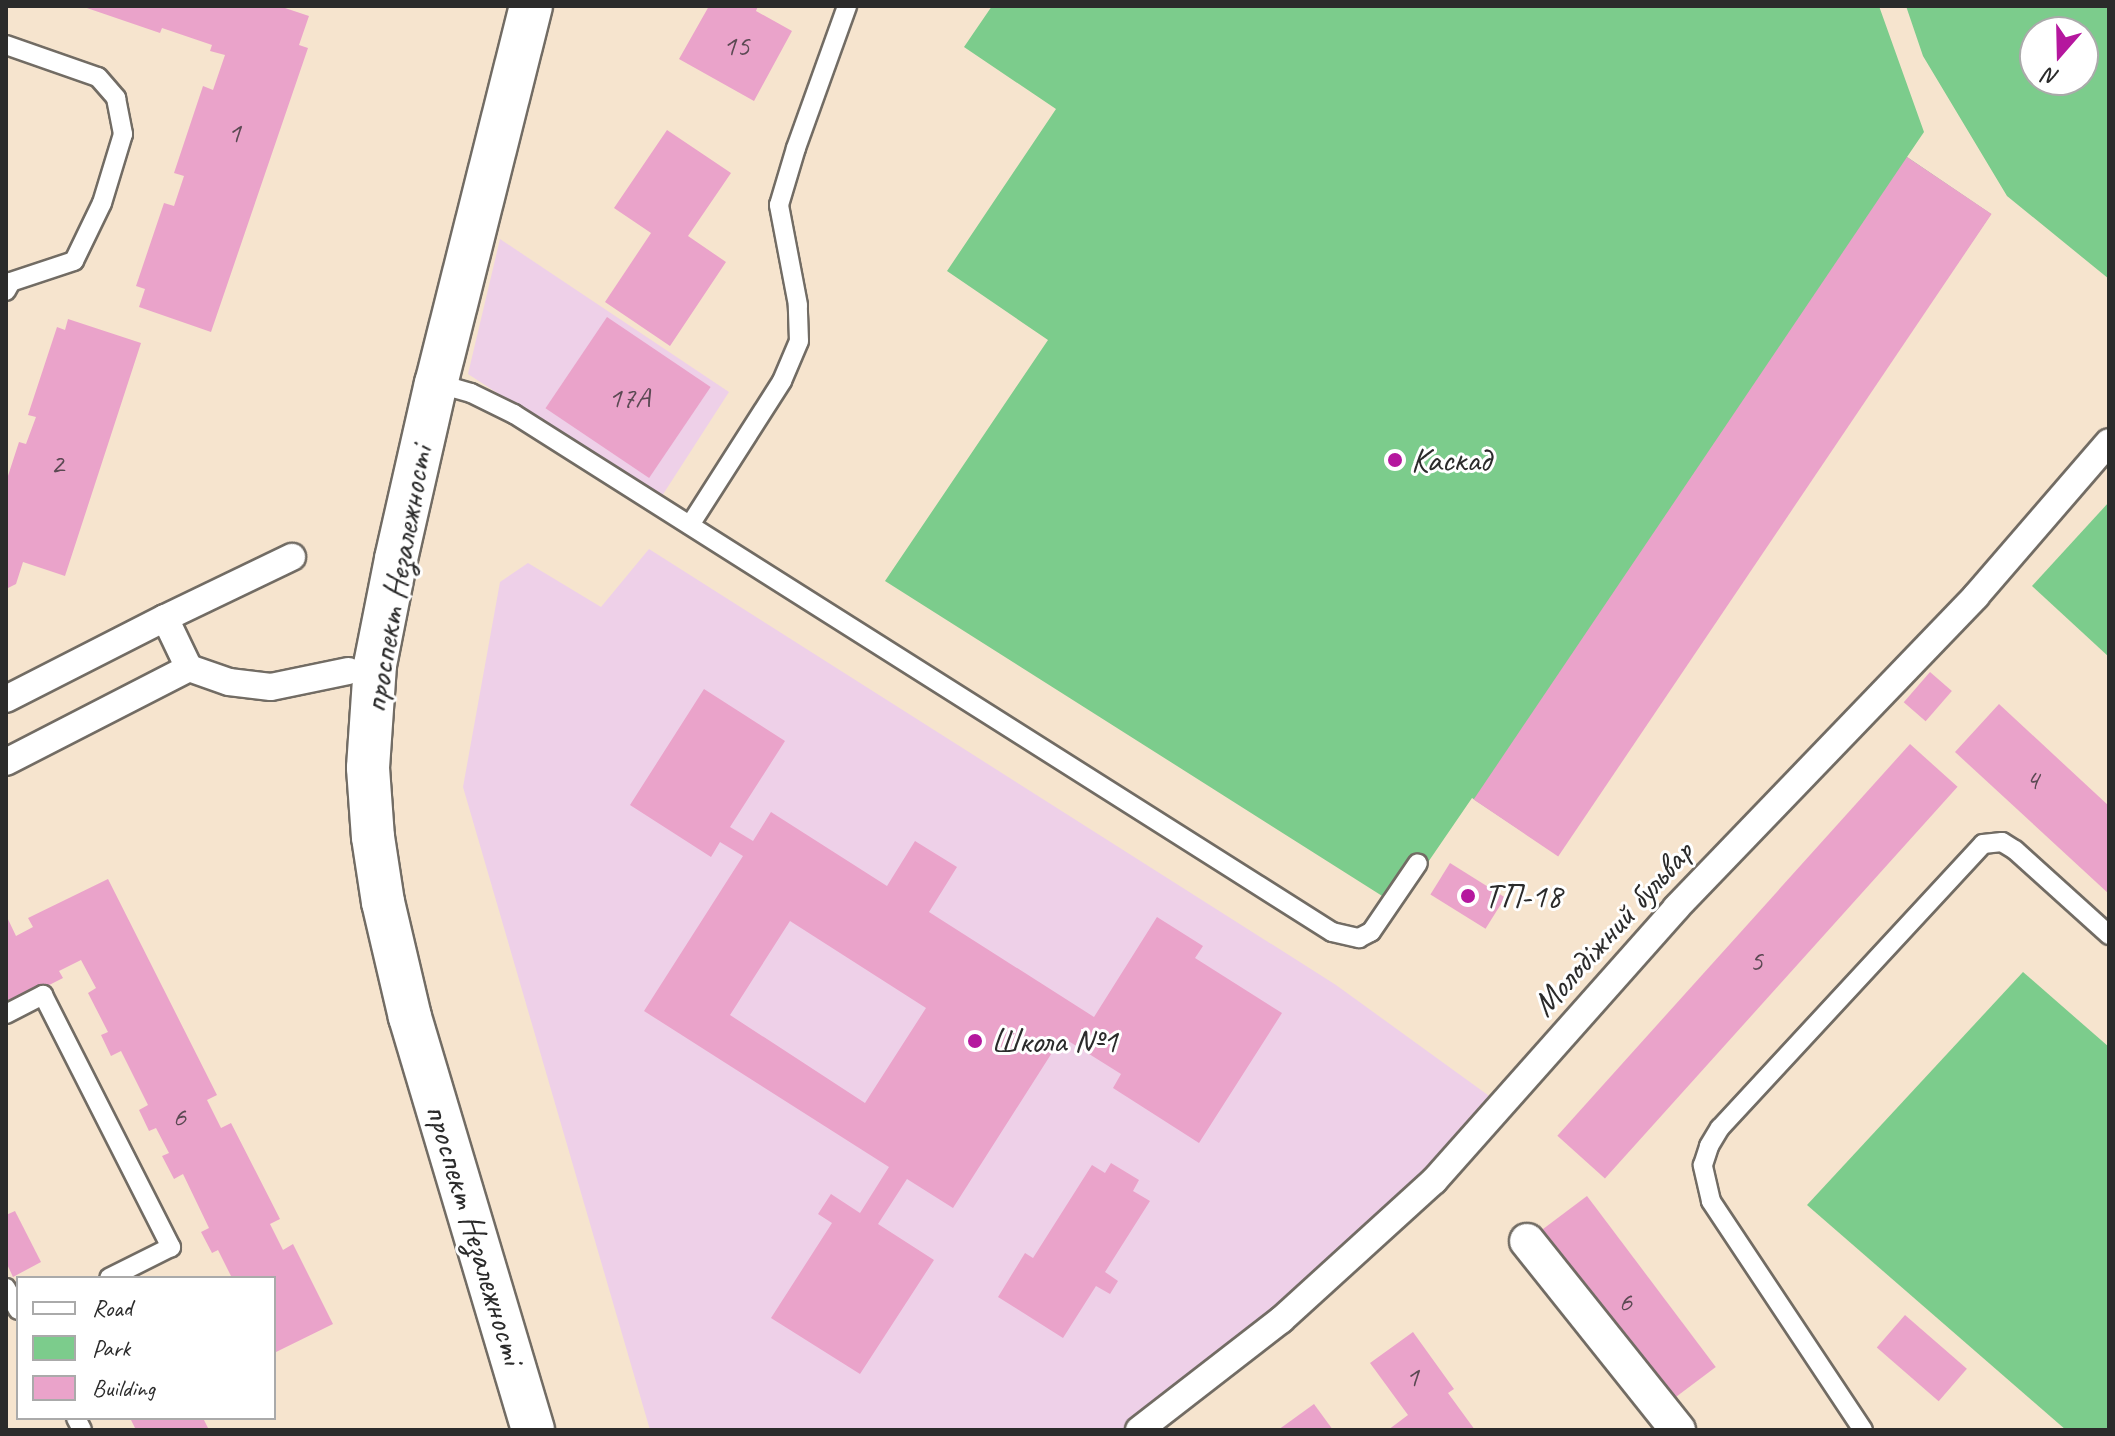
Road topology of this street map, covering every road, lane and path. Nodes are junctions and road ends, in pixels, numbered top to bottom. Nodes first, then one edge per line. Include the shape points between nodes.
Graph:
1 (531, 6) edge
2 (847, 6) edge
3 (6, 45) edge
4 (6, 291) edge
5 (436, 383) junction
6 (2109, 442) edge
7 (690, 525) junction
8 (292, 557) dead end
9 (165, 618) junction
10 (189, 668) junction
11 (348, 671) dead end
12 (6, 699) edge
13 (6, 762) edge
14 (1418, 863) dead end
15 (2109, 935) edge
16 (6, 1014) edge
17 (1527, 1241) dead end
18 (113, 1276) edge
19 (6, 1288) edge
20 (16, 1306) edge
21 (533, 1430) edge
22 (1139, 1430) edge
23 (1678, 1430) edge
24 (1863, 1430) edge

1 - 5 street, проспект Незалежності
2 - 7 lane via 779,205 798,305 799,341 782,381
3 - 4 lane via 98,77 116,98 123,134 102,203 74,261 11,282
5 - 7 lane via 514,414
5 - 21 street, проспект Незалежності via 375,665 369,741 372,825 383,902 410,1017
6 - 22 street, Молодіжний бульвар via 1976,596 1666,918 1434,1181 1281,1320
7 - 14 lane via 1332,932 1359,938 1371,932
8 - 9 street
9 - 10 street
9 - 12 street
10 - 11 street via 258,688
10 - 13 street
15 - 24 lane via 2015,850 2002,842 1983,844 1709,1146 1703,1165 1711,1201
16 - 18 lane via 43,995 171,1247
17 - 23 street
19 - 20 lane

